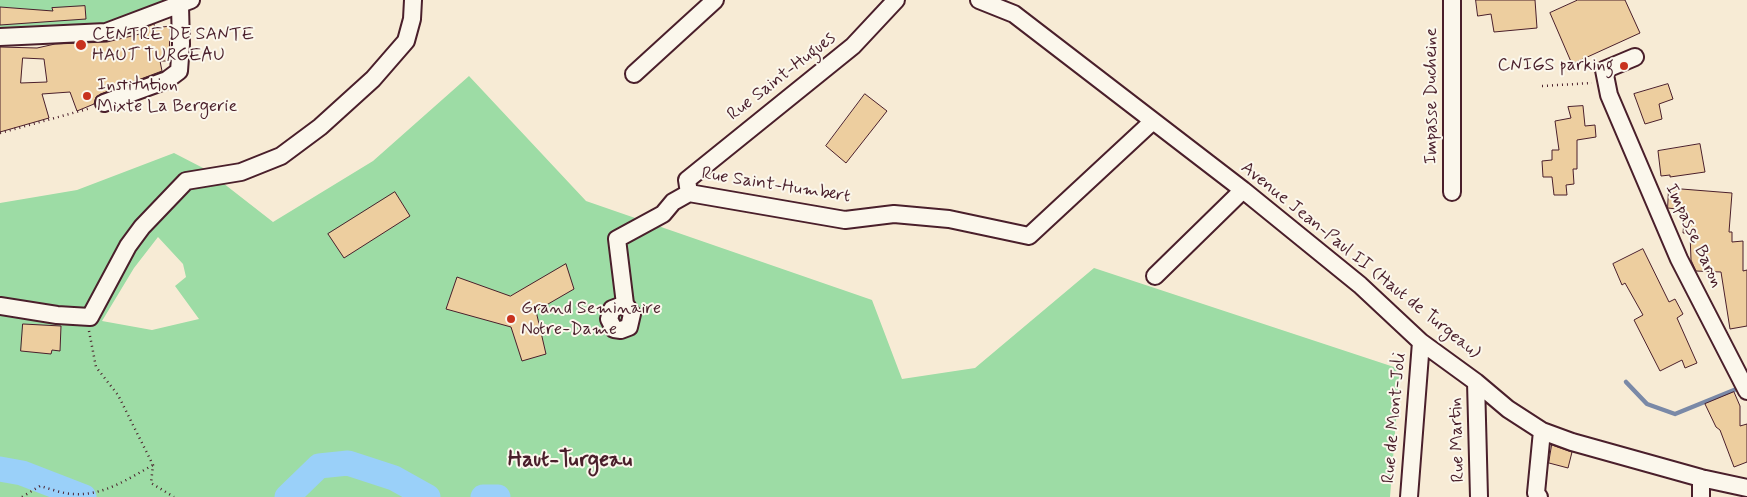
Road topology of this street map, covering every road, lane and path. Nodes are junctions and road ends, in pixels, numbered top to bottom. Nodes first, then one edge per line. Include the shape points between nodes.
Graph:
1 (413, 0) edge
2 (715, 0) edge
3 (896, 0) edge
4 (1452, 0) edge
5 (983, 1) edge
6 (185, 3) edge
7 (0, 36) edge
8 (1635, 57) dead end
9 (634, 74) dead end
10 (1542, 86) dead end
11 (1608, 88) junction
12 (104, 103) joint
13 (1153, 121) junction
14 (0, 133) edge
15 (688, 186) junction
16 (1243, 190) junction
17 (1452, 192) dead end
18 (1155, 276) dead end
19 (625, 304) dead end
20 (0, 306) edge
21 (90, 317) junction
22 (1421, 342) junction
23 (1476, 382) junction
24 (1747, 391) edge
25 (1542, 431) junction
26 (153, 465) junction
27 (1701, 478) junction
28 (1747, 488) edge
29 (22, 497) edge
30 (174, 497) edge
31 (1408, 497) edge
32 (1479, 497) edge
33 (1539, 497) edge
34 (1701, 497) edge

1 - 21 street via 406,41 373,79 320,127 280,156 241,172 186,181 128,246
2 - 9 street
3 - 15 street, Rue Saint-Hugues via 853,46
4 - 17 street, Impasse Ducheine
5 - 13 street, Avenue Jean-Paul II (Haut de Turgeau) via 1014,14
6 - 7 street via 106,32 17,38
6 - 12 street via 179,71 167,80
8 - 11 street via 1604,70
10 - 11 path
11 - 24 street, Impasse Baron via 1679,259
12 - 14 path
13 - 15 street, Rue Saint-Humbert via 1029,236 940,218 894,214 844,220
13 - 16 street, Avenue Jean-Paul II (Haut de Turgeau)
15 - 19 street, Rue Saint-Hugues via 663,214 617,239
16 - 18 street
16 - 22 street, Avenue Jean-Paul II (Haut de Turgeau) via 1360,285
20 - 21 street
21 - 26 path via 88,335 96,367 118,395
22 - 23 street, Avenue Jean-Paul II (Haut de Turgeau)
22 - 31 street, Rue de Mont-Joli
23 - 25 street, Avenue Jean-Paul II (Haut de Turgeau) via 1508,409
23 - 32 street, Rue Martin
25 - 27 street, Avenue Jean-Paul II (Haut de Turgeau)
25 - 33 street via 1536,493
26 - 29 path via 121,484 95,493 73,494 40,486
26 - 30 path via 151,483
27 - 28 street, Avenue Jean-Paul II (Haut de Turgeau)
27 - 34 street

